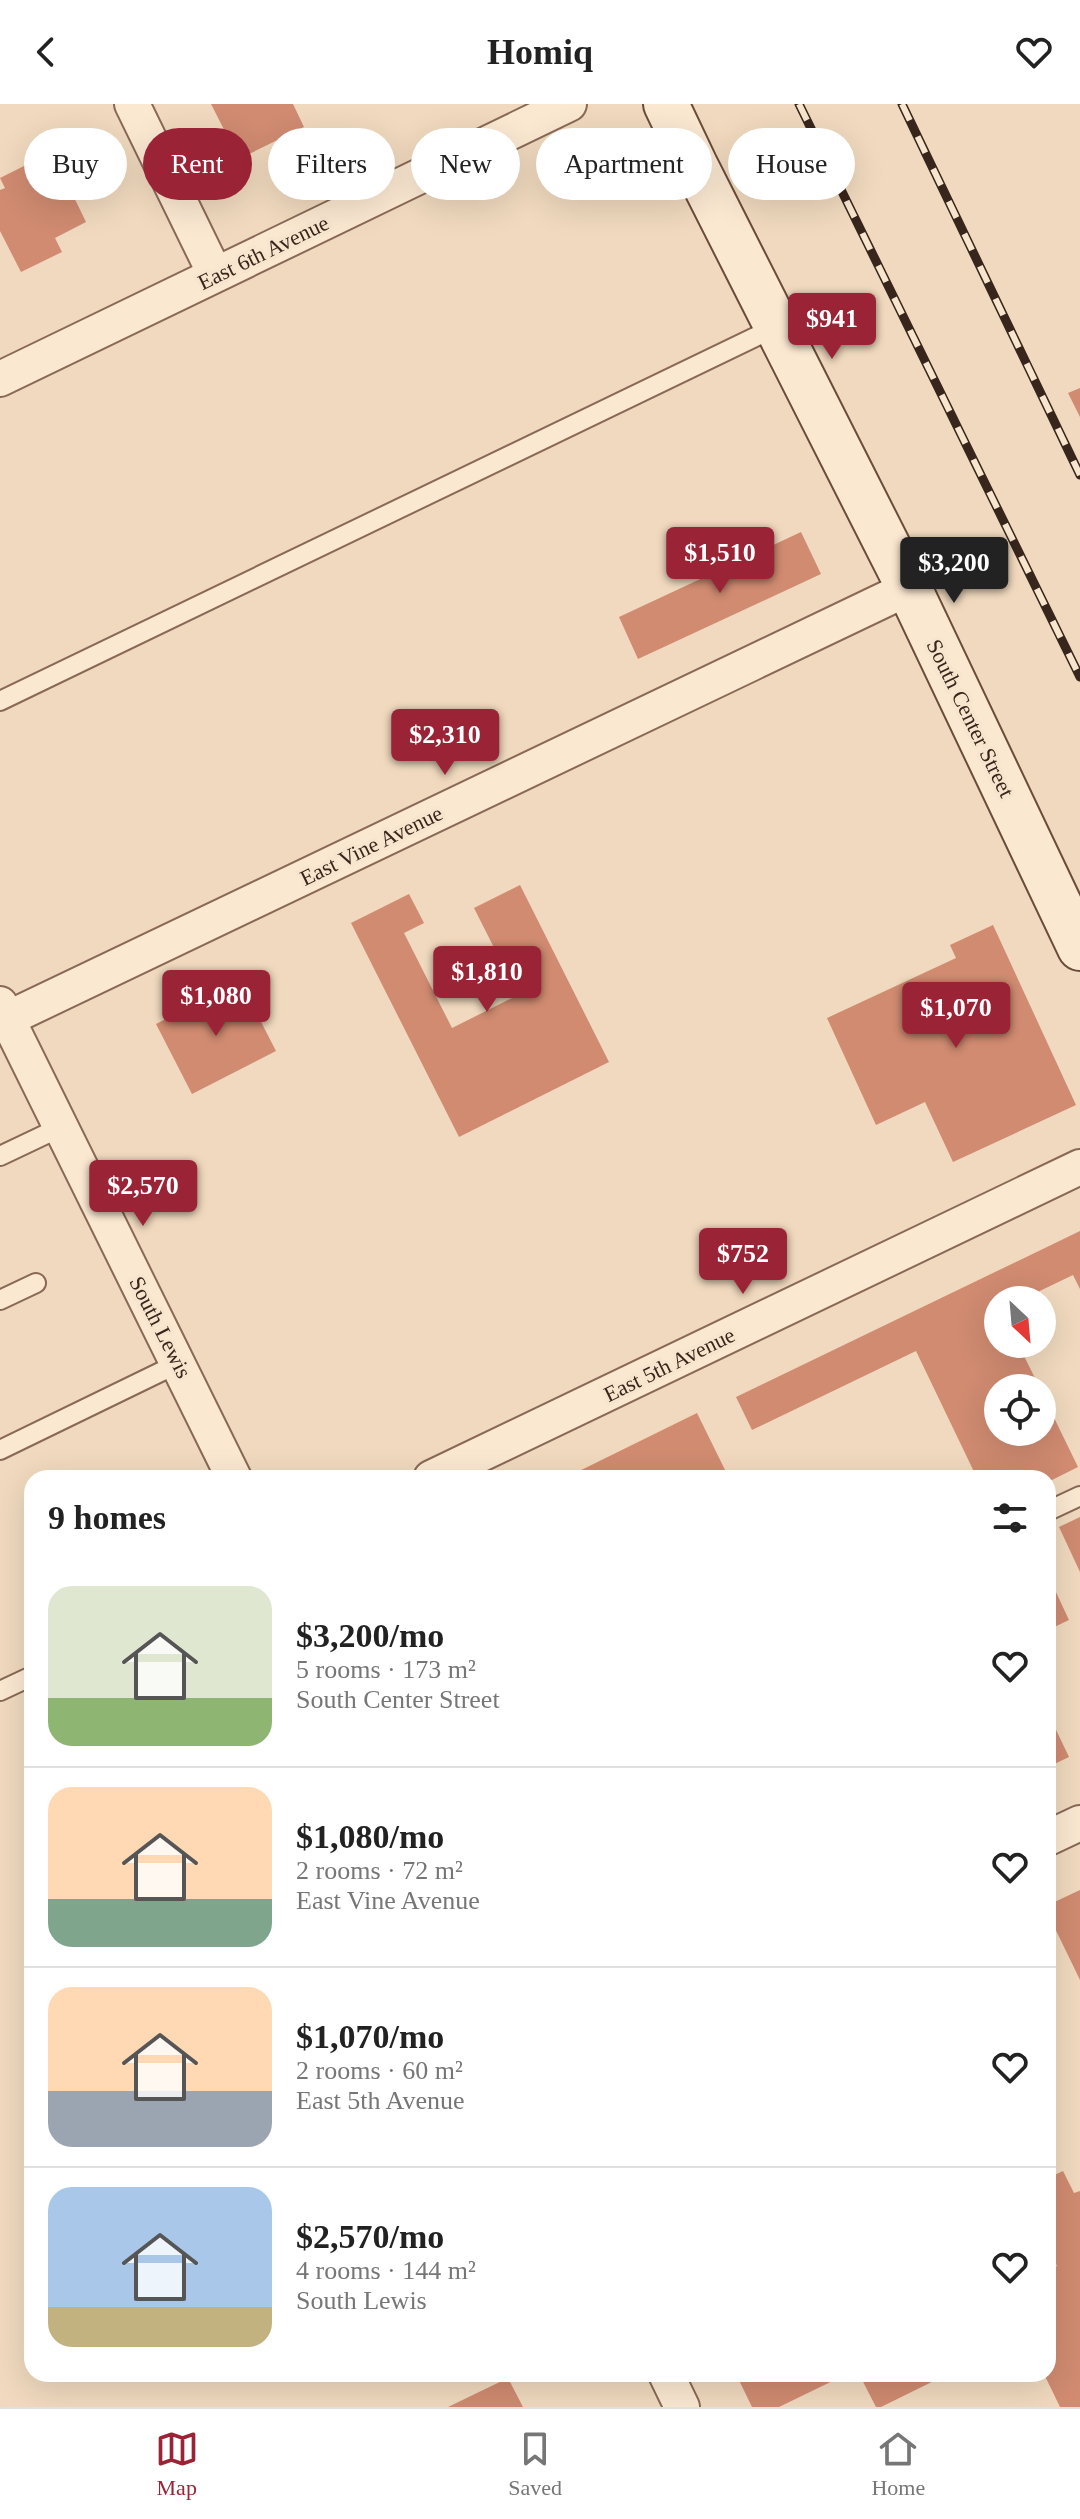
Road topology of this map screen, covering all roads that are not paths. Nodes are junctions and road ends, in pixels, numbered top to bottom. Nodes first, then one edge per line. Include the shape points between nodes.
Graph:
1 (132, 104) edge
2 (569, 104) edge
3 (666, 104) edge
4 (215, 274) junction
5 (776, 327) junction
6 (0, 379) edge
7 (909, 588) junction
8 (0, 701) edge
9 (1080, 948) edge
10 (4, 1012) edge
11 (59, 1128) junction
12 (0, 1156) edge
13 (1080, 1167) edge
14 (36, 1283) dead end
15 (0, 1300) edge
16 (179, 1363) junction
17 (0, 1450) edge
18 (230, 1470) edge
19 (448, 1470) edge
20 (1080, 1496) edge
21 (1056, 1507) edge
22 (24, 1680) edge
23 (0, 1691) edge
24 (1080, 1823) edge
25 (1056, 1834) edge
26 (670, 2382) edge
27 (682, 2407) edge

1 - 4 street
2 - 4 street, East 6th Avenue
3 - 5 street, South Center Street
4 - 6 street, East 6th Avenue
5 - 7 street, South Center Street
5 - 8 lane
7 - 9 street, South Center Street
7 - 10 street, East Vine Avenue
10 - 11 street, South Lewis
11 - 12 lane
11 - 16 street, South Lewis
13 - 19 street, East 5th Avenue
14 - 15 lane
16 - 17 lane
16 - 18 street, South Lewis
20 - 21 lane
22 - 23 lane
24 - 25 street
26 - 27 street

